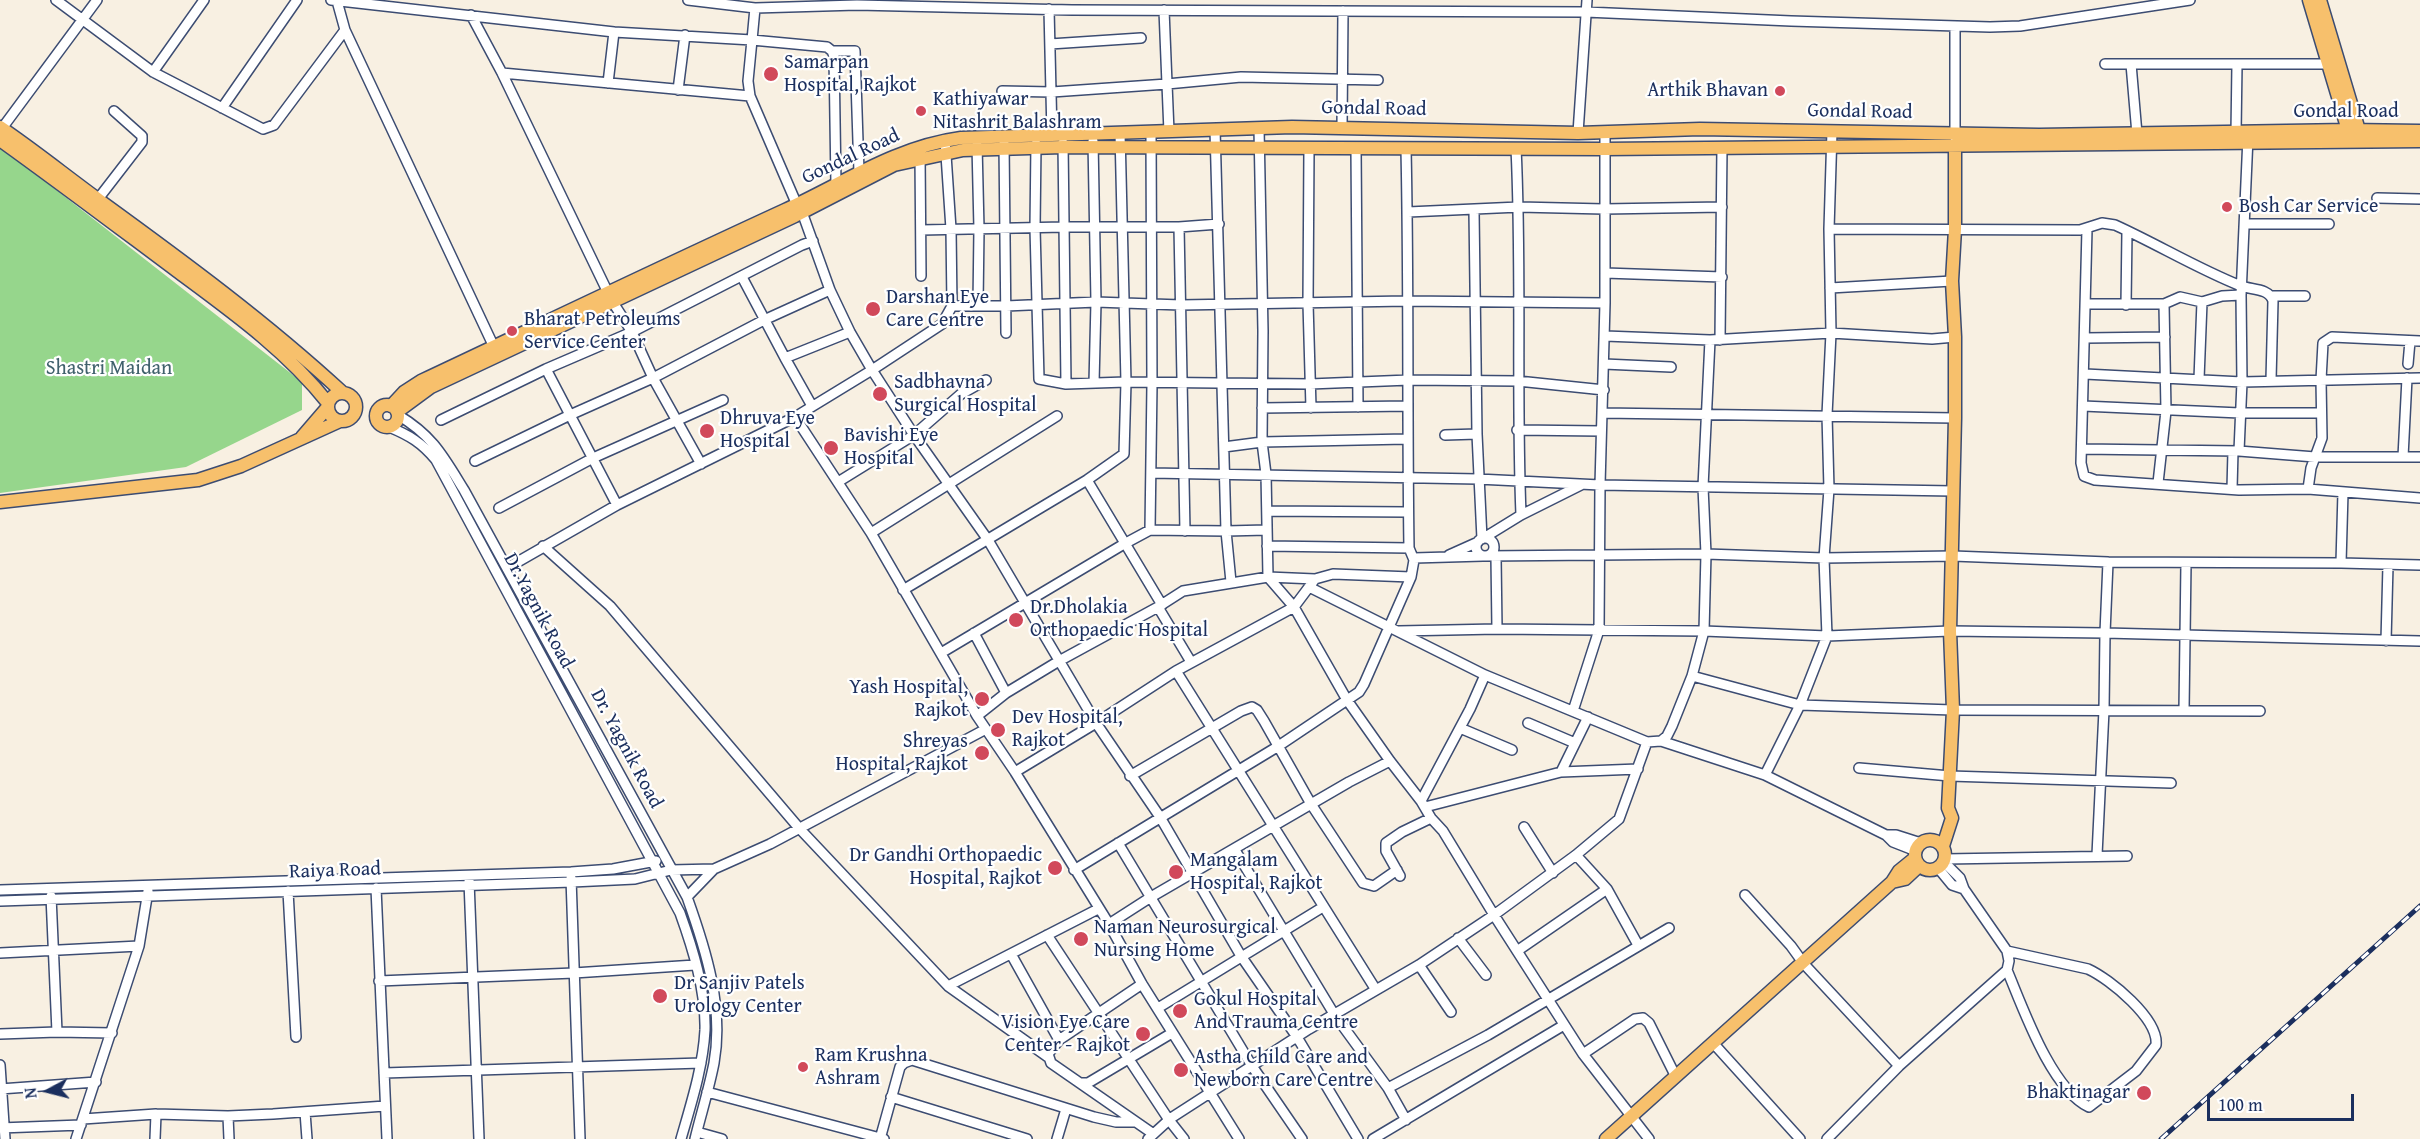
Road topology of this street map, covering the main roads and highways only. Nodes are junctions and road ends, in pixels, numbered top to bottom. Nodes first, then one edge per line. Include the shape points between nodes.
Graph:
1 (2309, 0) edge
2 (2320, 0) edge
3 (2420, 131) edge
4 (0, 132) edge
5 (2355, 136) junction
6 (1059, 138) junction
7 (2248, 138) junction
8 (1955, 139) junction
9 (2420, 141) edge
10 (920, 152) junction
11 (800, 208) junction
12 (610, 297) junction
13 (342, 392) junction
14 (355, 401) junction
15 (328, 406) junction
16 (388, 412) junction
17 (353, 417) junction
18 (340, 421) junction
19 (389, 427) road end
20 (297, 442) junction
21 (0, 502) edge
22 (1918, 854) junction
23 (1942, 856) junction
24 (1606, 1139) edge

1 - 5 main road
2 - 5 main road
3 - 5 main road, Gondal Road
4 - 13 main road via 157,241 294,348
4 - 15 main road via 242,320 293,363
5 - 7 main road, Gondal Road
5 - 9 main road, Gondal Road
6 - 8 main road, Gondal Road via 1093,133 1342,127 1578,133 1700,129 1832,131
6 - 8 main road, Gondal Road via 1094,147 1309,149 1833,146
6 - 10 main road, Gondal Road via 976,142
7 - 8 main road, Gondal Road
7 - 8 main road, Gondal Road via 2236,133
8 - 23 main road via 1950,631 1953,710 1948,808 1952,818
10 - 11 main road, Gondal Road
10 - 11 main road, Gondal Road via 885,159
11 - 12 main road, Gondal Road
12 - 16 main road, Gondal Road
12 - 16 main road, Gondal Road via 414,386
13 - 14 main road
13 - 15 main road via 333,395
14 - 16 main road
14 - 17 main road
15 - 18 main road via 331,417
15 - 20 main road
16 - 17 main road
16 - 19 main road via 381,426
17 - 18 main road
18 - 20 main road
20 - 21 main road via 198,480
22 - 23 main road via 1928,840
22 - 23 main road via 1928,870
22 - 24 main road via 1905,879 1892,882

